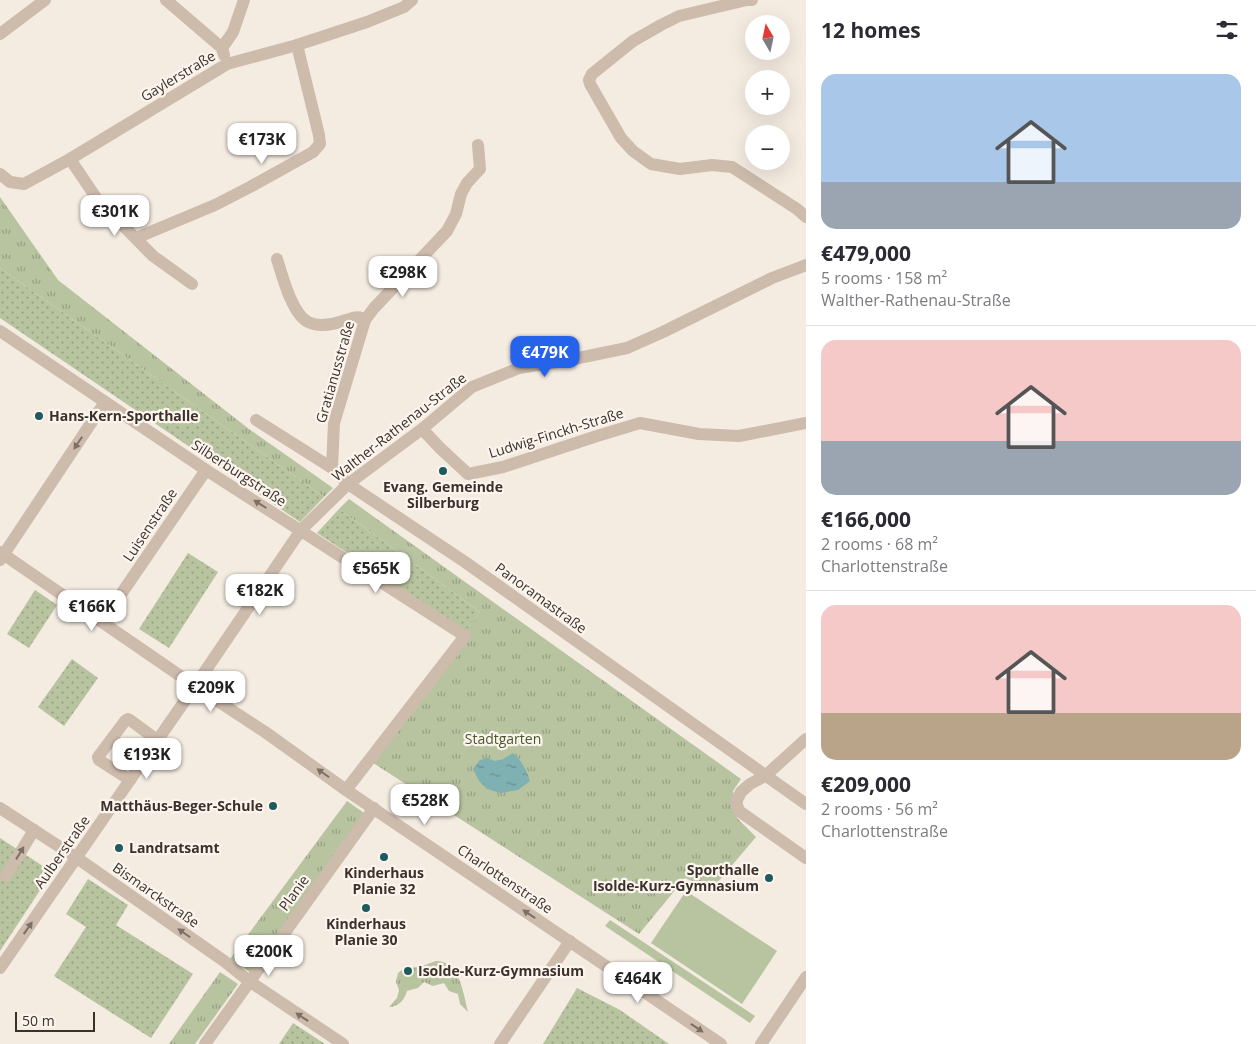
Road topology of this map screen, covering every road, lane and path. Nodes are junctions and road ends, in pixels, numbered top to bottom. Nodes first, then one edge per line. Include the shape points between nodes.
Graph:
1 (44, 0) edge
2 (166, 0) edge
3 (244, 0) edge
4 (412, 0) edge
5 (752, 0) edge
6 (0, 34) edge
7 (297, 45) junction
8 (222, 48) junction
9 (227, 64) junction
10 (478, 145) dead end
11 (70, 159) junction
12 (0, 174) edge
13 (806, 217) edge
14 (136, 238) junction
15 (276, 259) dead end
16 (806, 265) edge
17 (192, 284) dead end
18 (365, 320) junction
19 (0, 331) edge
20 (105, 402) junction
21 (256, 420) dead end
22 (806, 422) edge
23 (422, 429) junction
24 (332, 468) junction
25 (206, 470) junction
26 (348, 484) junction
27 (301, 530) junction
28 (1, 556) edge
29 (102, 622) junction
30 (195, 686) junction
31 (159, 738) junction
32 (806, 739) edge
33 (765, 776) junction
34 (130, 780) junction
35 (346, 790) junction
36 (806, 804) edge
37 (0, 808) edge
38 (374, 808) junction
39 (34, 830) junction
40 (77, 858) junction
41 (806, 858) edge
42 (6, 876) dead end
43 (570, 941) junction
44 (0, 968) edge
45 (249, 981) junction
46 (805, 981) edge
47 (205, 1044) edge
48 (343, 1044) edge
49 (500, 1044) edge
50 (721, 1044) edge
51 (761, 1044) edge

1 - 6 street
2 - 8 street
3 - 8 street via 233,32
4 - 7 street, Gaylerstraße via 404,7 367,22
5 - 13 street via 679,16 661,24 633,41 592,74 589,80 621,138 633,152 649,162 680,169 712,165 732,167
7 - 9 street, Gaylerstraße
7 - 14 street via 320,144 313,152 241,192
8 - 9 street
9 - 11 street, Gaylerstraße
10 - 18 street, Gratianusstraße via 480,169 466,183 447,231
11 - 12 street, Gaylerstraße via 24,184 10,182
11 - 14 street via 97,200
14 - 17 street via 153,256
15 - 18 street via 294,305 308,322 318,325 336,324 357,317
16 - 23 street, Walther-Rathenau-Straße via 772,278 627,348 519,368 472,387
18 - 24 street, Gratianusstraße via 334,423
19 - 20 street, Silberburgstraße
20 - 25 street, Silberburgstraße
20 -> 28 street
21 - 24 street, Panoramastraße
22 - 23 street, Ludwig-Finckh-Straße via 739,436 698,434 640,423 503,468 468,474
23 - 26 street, Walther-Rathenau-Straße
24 - 26 street, Panoramastraße
27 -> 25 street, Silberburgstraße
25 - 29 street, Luisenstraße
26 - 27 street, Walther-Rathenau-Straße
26 - 33 street, Panoramastraße via 465,562
27 - 30 street, Aulberstraße
27 - 35 street, Silberburgstraße via 465,636
28 - 29 street, Charlottenstraße
29 - 30 street, Charlottenstraße
30 - 31 street, Aulberstraße
35 -> 30 street, Charlottenstraße
31 - 34 street, Aulberstraße
31 - 34 street via 130,720 125,721 98,757
32 - 33 street
33 - 36 street, Panoramastraße
33 - 41 street via 741,792 736,802 739,811
34 - 40 street, Aulberstraße
35 - 38 street, Charlottenstraße
37 - 39 street, Bismarckstraße
43 -> 38 street, Charlottenstraße
38 - 45 street, Planie
39 - 40 street, Bismarckstraße
42 -> 39 street
44 -> 40 street, Aulberstraße
45 -> 40 street, Bismarckstraße
43 - 49 street
43 -> 50 street, Charlottenstraße
45 - 47 street, Planie
48 -> 45 street, Bismarckstraße
46 - 51 street

